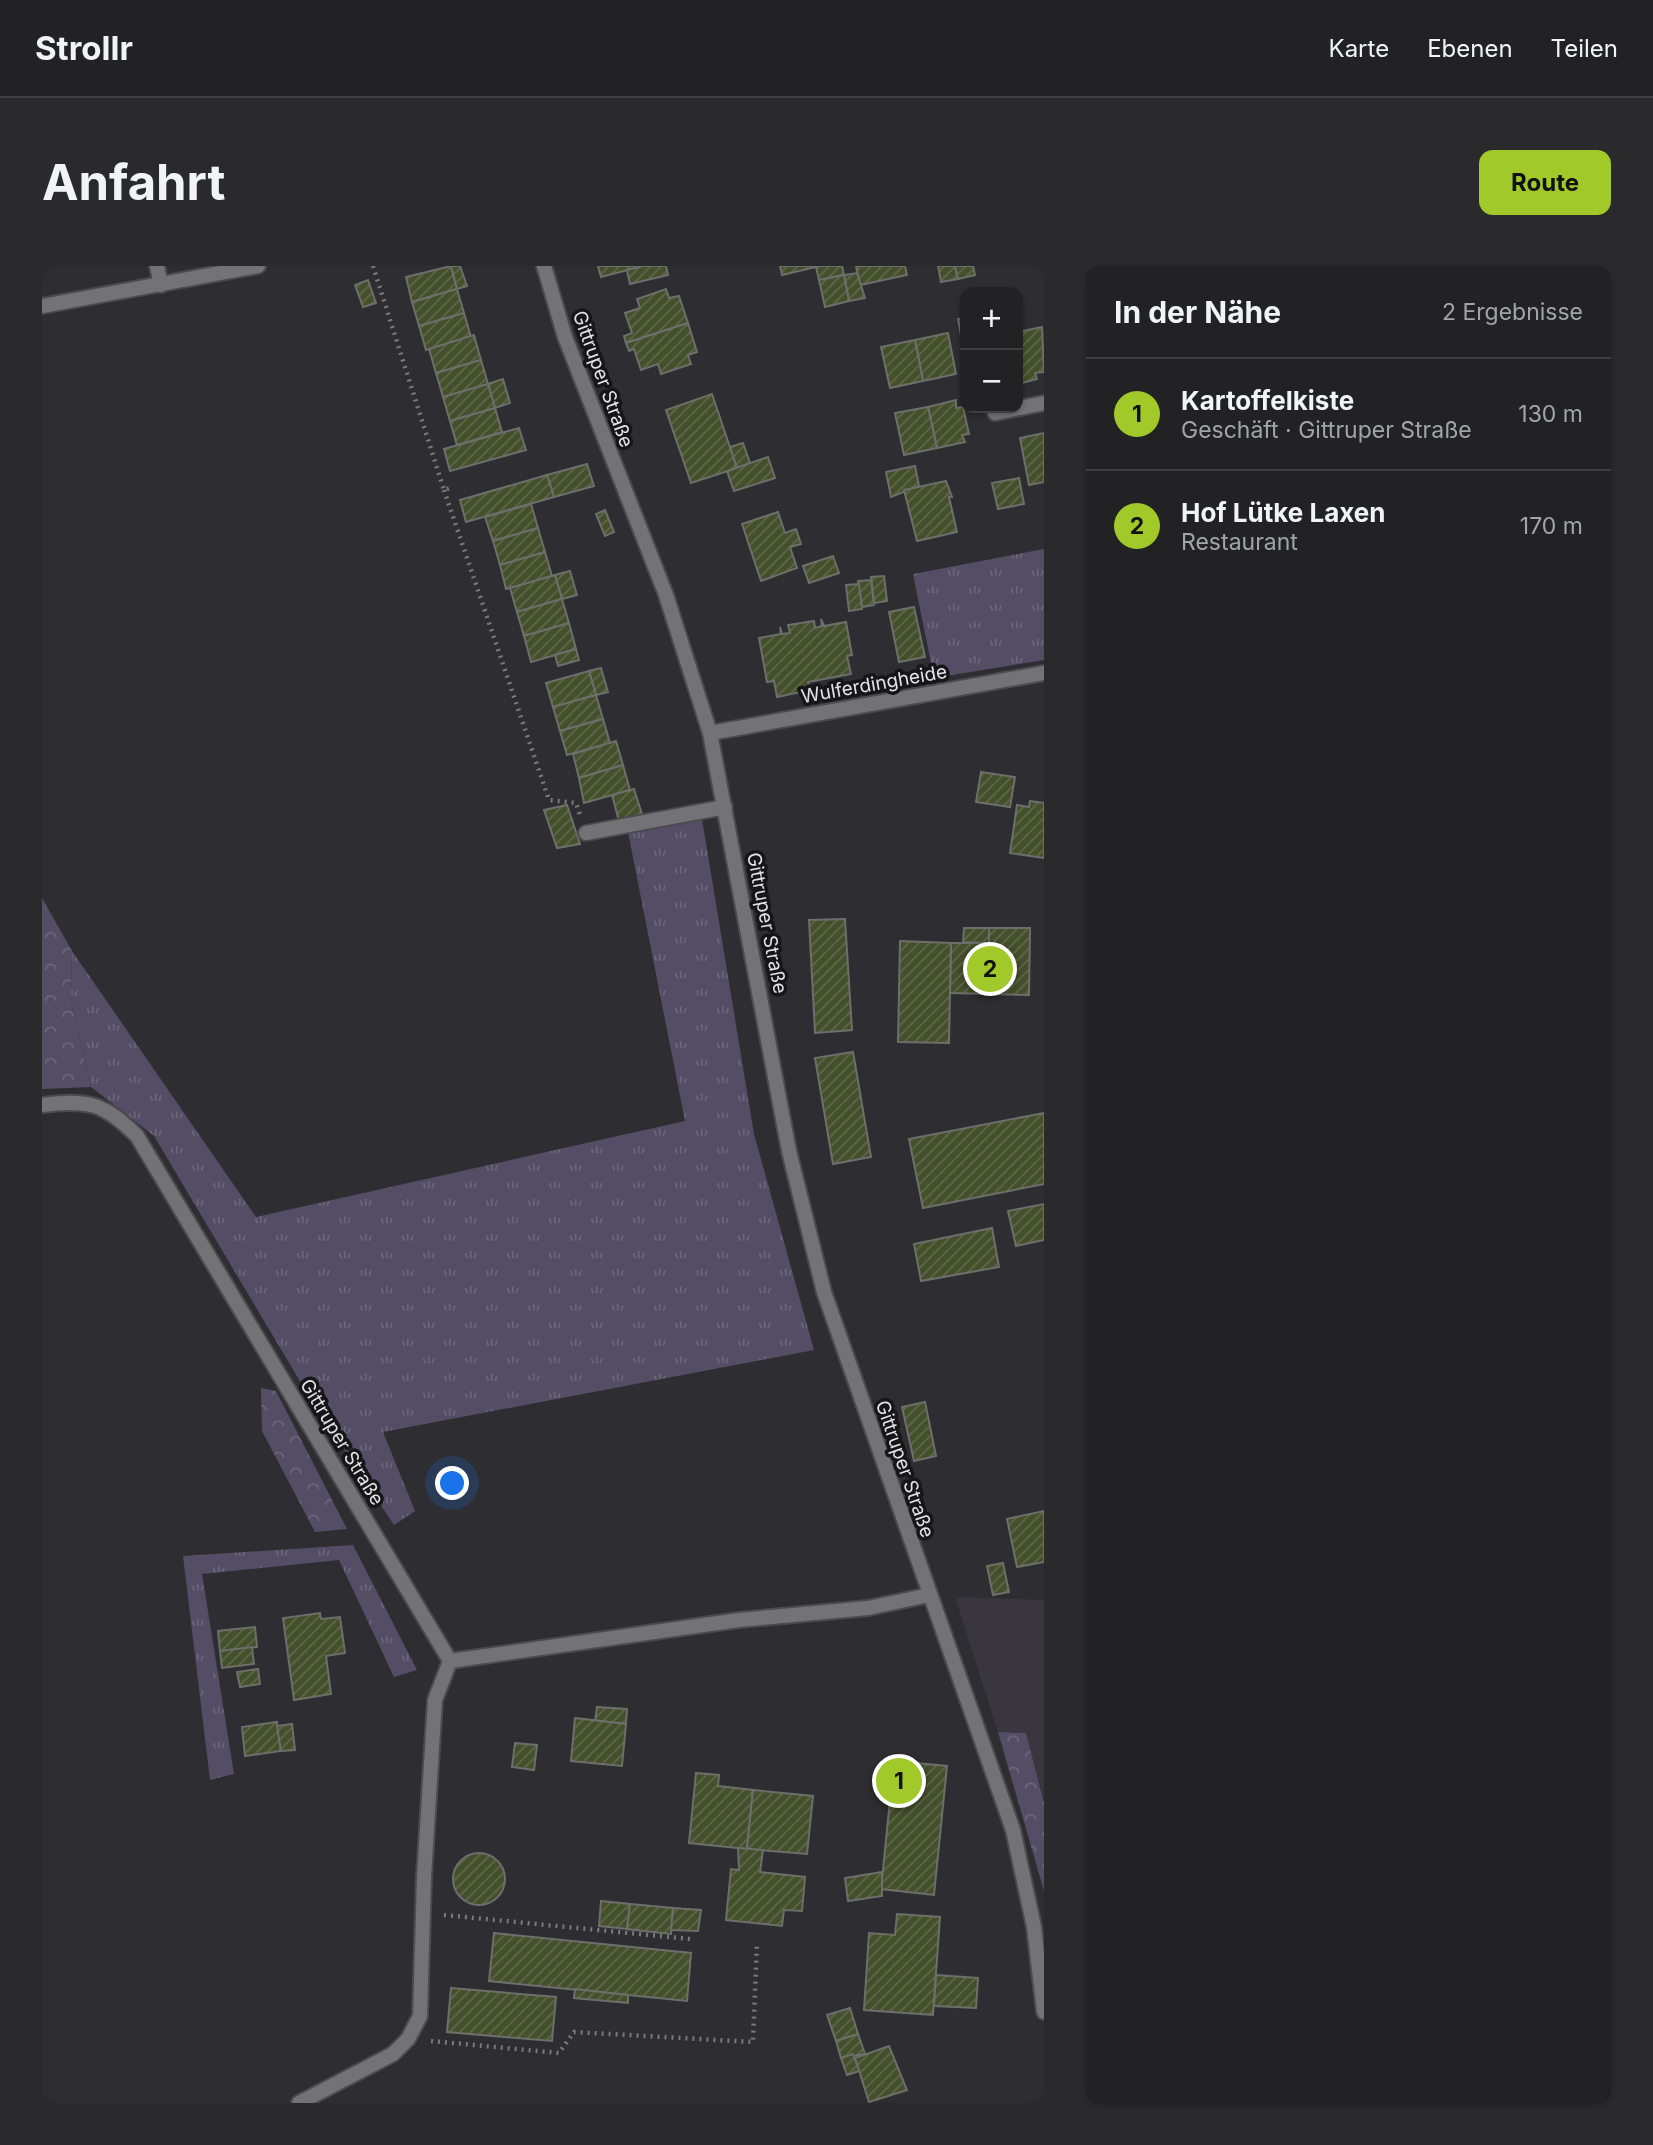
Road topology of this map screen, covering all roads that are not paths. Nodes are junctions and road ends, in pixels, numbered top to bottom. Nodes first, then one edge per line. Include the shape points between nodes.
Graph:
1 (157, 266) edge
2 (258, 266) edge
3 (544, 266) edge
4 (161, 285) junction
5 (42, 306) edge
6 (1044, 403) edge
7 (1023, 407) edge
8 (1044, 673) edge
9 (710, 733) junction
10 (725, 807) junction
11 (586, 833) road end
12 (42, 1105) edge
13 (929, 1595) junction
14 (450, 1661) junction
15 (1039, 1927) edge
16 (1044, 2012) edge
17 (299, 2103) edge

1 - 4 street
2 - 4 street
3 - 9 street, Gittruper Straße via 565,337 666,594
4 - 5 street
6 - 7 street
8 - 9 street, Wulferdingheide
9 - 10 street, Gittruper Straße
10 - 11 street
10 - 13 street, Gittruper Straße via 789,1151 824,1292
12 - 14 street, Gittruper Straße via 97,1104 137,1136
13 - 14 street via 868,1608 738,1620
13 - 15 street, Gittruper Straße via 1013,1830
14 - 17 street via 435,1700 420,2016 408,2039 393,2054
15 - 16 street, Gittruper Straße

